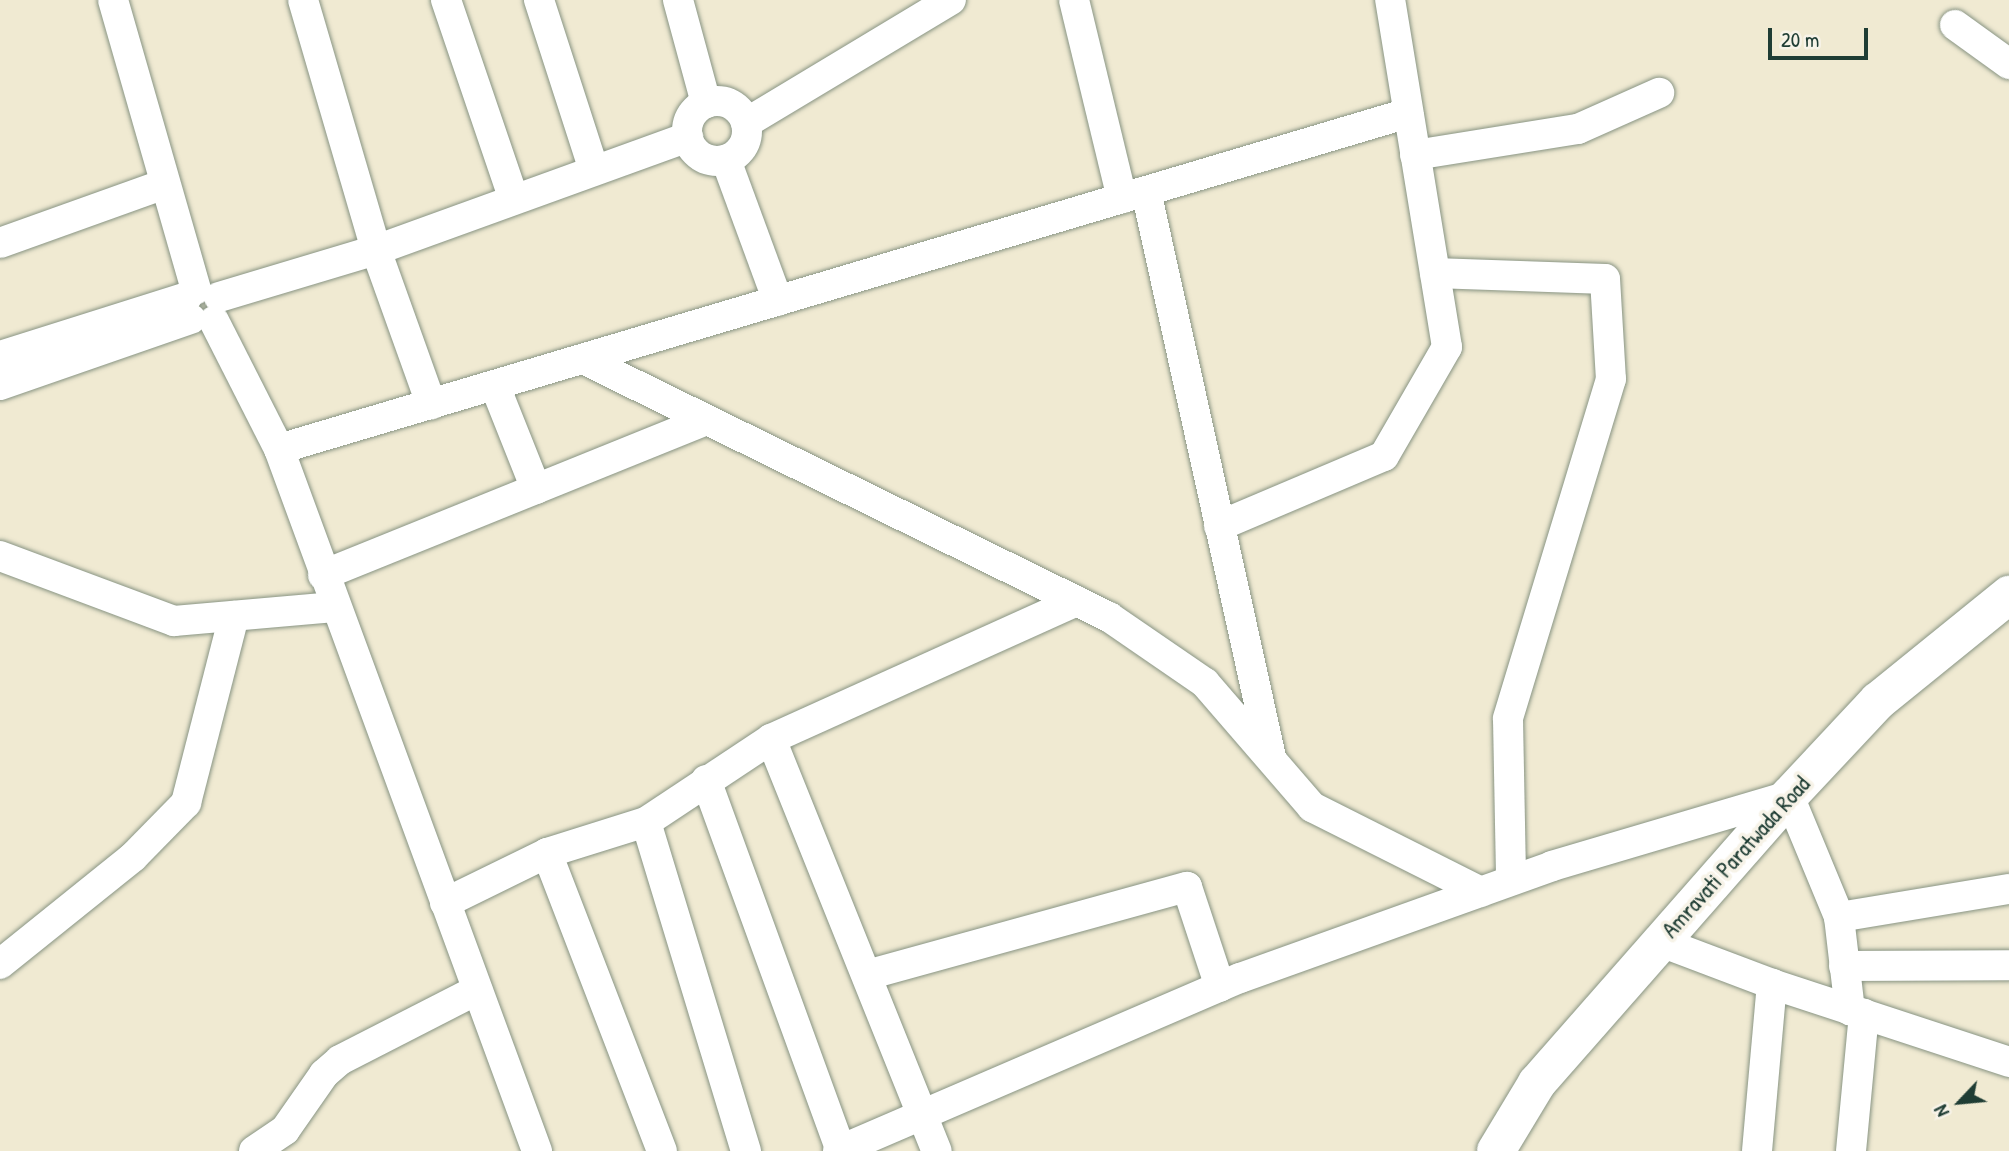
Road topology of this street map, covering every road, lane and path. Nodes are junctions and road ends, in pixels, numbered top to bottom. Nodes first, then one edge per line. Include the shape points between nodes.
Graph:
1 (113, 0) edge
2 (303, 0) edge
3 (446, 0) edge
4 (539, 0) edge
5 (678, 0) edge
6 (951, 0) edge
7 (1074, 0) edge
8 (1390, 0) edge
9 (1955, 25) dead end
10 (2009, 64) edge
11 (1659, 93) dead end
12 (706, 103) junction
13 (1408, 113) junction
14 (746, 123) junction
15 (688, 137) junction
16 (1415, 155) junction
17 (726, 160) junction
18 (594, 170) junction
19 (166, 184) junction
20 (1134, 194) junction
21 (513, 197) junction
22 (0, 243) edge
23 (376, 250) junction
24 (1435, 273) junction
25 (778, 301) junction
26 (202, 305) junction
27 (0, 356) edge
28 (583, 359) junction
29 (0, 385) edge
30 (495, 386) junction
31 (431, 404) junction
32 (704, 421) junction
33 (279, 449) junction
34 (536, 489) junction
35 (1219, 526) junction
36 (0, 556) edge
37 (323, 575) junction
38 (2009, 595) edge
39 (1076, 601) junction
40 (334, 607) junction
41 (234, 617) junction
42 (771, 739) junction
43 (1272, 761) junction
44 (706, 780) junction
45 (1789, 796) junction
46 (646, 822) junction
47 (547, 853) junction
48 (1511, 880) junction
49 (2009, 889) edge
50 (1481, 892) junction
51 (445, 903) junction
52 (1839, 917) junction
53 (1661, 942) junction
54 (0, 964) edge
55 (2009, 965) edge
56 (1844, 966) junction
57 (867, 975) junction
58 (1772, 984) junction
59 (1220, 986) junction
60 (477, 990) junction
61 (1857, 1012) junction
62 (2009, 1062) edge
63 (923, 1114) junction
64 (254, 1151) edge
65 (537, 1151) edge
66 (662, 1151) edge
67 (746, 1151) edge
68 (840, 1151) edge
69 (937, 1151) edge
70 (1496, 1151) edge
71 (1757, 1151) edge
72 (1851, 1151) edge

1 - 19 street
2 - 23 street
3 - 21 street
4 - 18 street
5 - 12 street
6 - 14 street
7 - 20 street
8 - 13 street
9 - 10 street
11 - 16 street via 1578,129
12 - 14 street via 735,107
12 - 15 street via 690,117
13 - 16 street
13 - 20 street
14 - 17 street via 741,150
15 - 17 street via 698,155
15 - 18 street
16 - 24 street
17 - 25 street
18 - 21 street
19 - 22 street
19 - 26 street
20 - 25 street
20 - 35 street
21 - 23 street
23 - 26 street
23 - 31 street
24 - 35 street via 1447,347 1384,456
24 - 48 street via 1605,279 1611,379 1508,719
25 - 28 street
26 - 27 street
26 - 29 street
26 - 33 street
28 - 30 street
28 - 32 street
30 - 31 street
30 - 34 street
31 - 33 street
32 - 34 street
32 - 39 street
33 - 37 street
34 - 37 street
35 - 43 street
36 - 41 street via 174,621
37 - 40 street
38 - 45 main road, Amravati Paratwada Road via 1878,701
39 - 42 street
39 - 43 street via 1109,617 1205,683
40 - 41 street
40 - 51 street
41 - 54 street via 186,803 133,857
42 - 44 street
42 - 57 street
43 - 50 street via 1312,807
44 - 46 street
44 - 68 street
45 - 48 street
45 - 52 street
45 - 53 main road, Amravati Paratwada Road
46 - 47 street
46 - 67 street
47 - 51 street
47 - 66 street
48 - 50 street
49 - 52 street
50 - 59 street
51 - 60 street
52 - 56 street
53 - 58 street
53 - 70 main road, Amravati Paratwada Road via 1537,1083
55 - 56 street
56 - 61 street
57 - 59 street via 1187,887
57 - 63 street
58 - 61 street
58 - 71 street
59 - 63 street
60 - 64 street via 340,1060 324,1074 285,1130
60 - 65 street
61 - 62 street
61 - 72 street
63 - 68 street
63 - 69 street

